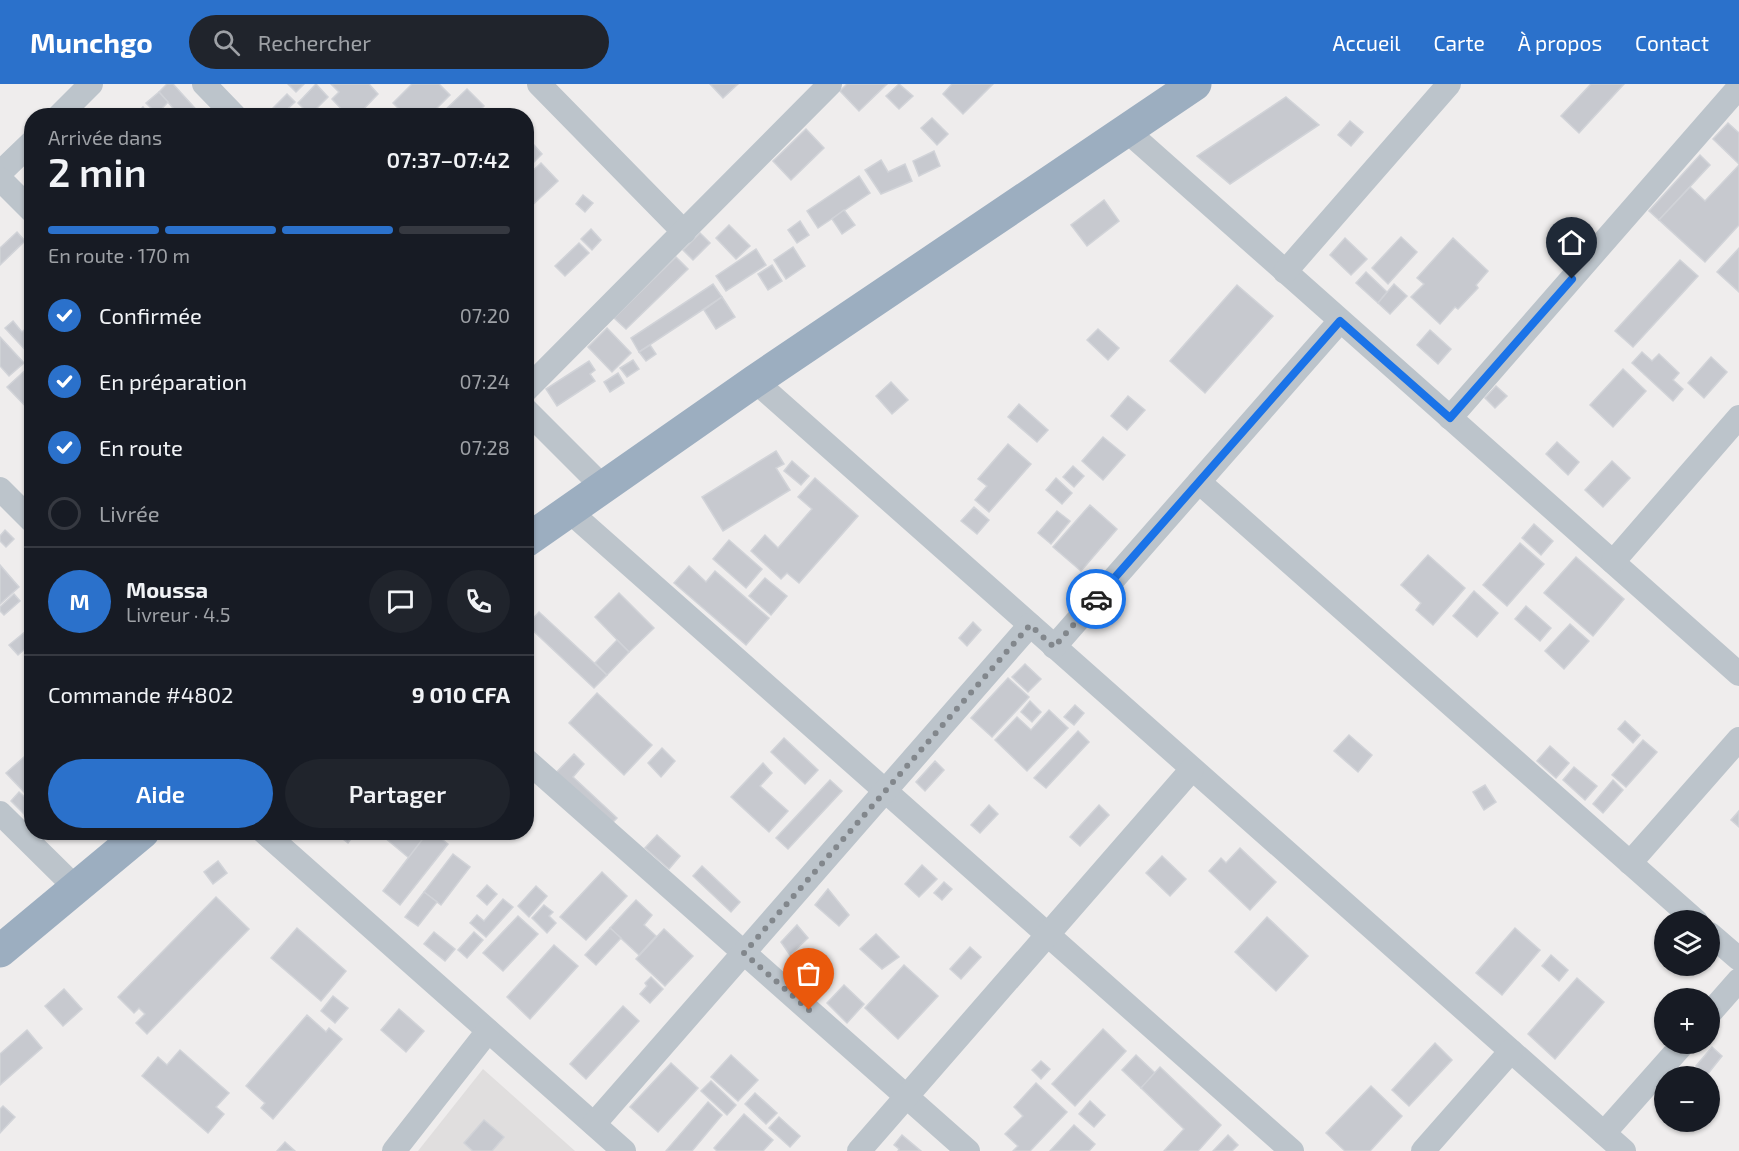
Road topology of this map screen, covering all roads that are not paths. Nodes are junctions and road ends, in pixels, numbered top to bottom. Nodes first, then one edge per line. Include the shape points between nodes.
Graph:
1 (91, 84) edge
2 (204, 84) edge
3 (539, 84) edge
4 (830, 84) edge
5 (1195, 84) edge
6 (1449, 84) edge
7 (1739, 87) edge
8 (67, 108) edge
9 (227, 108) edge
10 (1126, 130) junction
11 (24, 150) edge
12 (0, 173) edge
13 (0, 179) edge
14 (24, 203) edge
15 (684, 232) junction
16 (1285, 272) junction
17 (1340, 321) junction
18 (755, 381) junction
19 (534, 382) edge
20 (1739, 417) edge
21 (534, 418) edge
22 (1450, 418) junction
23 (1199, 482) junction
24 (602, 486) junction
25 (0, 489) edge
26 (568, 510) junction
27 (24, 513) edge
28 (534, 535) edge
29 (1613, 562) junction
30 (1030, 625) junction
31 (1054, 647) junction
32 (1739, 674) edge
33 (1739, 739) edge
34 (534, 767) edge
35 (1192, 769) junction
36 (885, 791) junction
37 (0, 813) edge
38 (24, 837) edge
39 (27, 840) edge
40 (133, 840) edge
41 (273, 840) edge
42 (1630, 863) junction
43 (76, 888) junction
44 (1683, 910) edge
45 (1048, 935) junction
46 (1720, 943) edge
47 (0, 951) edge
48 (744, 953) junction
49 (1739, 960) edge
50 (1739, 980) edge
51 (1720, 1002) edge
52 (488, 1031) junction
53 (1510, 1051) junction
54 (1674, 1054) edge
55 (906, 1096) junction
56 (594, 1124) junction
57 (1605, 1133) junction
58 (394, 1151) edge
59 (624, 1151) edge
60 (859, 1151) edge
61 (968, 1151) edge
62 (1292, 1151) edge
63 (1423, 1151) edge
64 (1624, 1151) edge

1 - 8 street
2 - 9 street
3 - 15 street
4 - 15 street
5 - 10 highway
6 - 16 street
7 - 22 street
10 - 16 street
10 - 18 highway
11 - 12 street
13 - 14 street
15 - 19 street
16 - 17 street
17 - 22 street
17 - 23 street
18 - 24 highway
18 - 30 street
20 - 29 street
21 - 24 street
22 - 29 street
23 - 31 street
23 - 42 street
24 - 26 highway
25 - 27 street
26 - 28 highway
26 - 36 street
29 - 32 street
30 - 31 street
30 - 36 street
31 - 35 street
33 - 42 street
34 - 48 street
35 - 45 street
35 - 53 street
36 - 45 street
36 - 48 street
37 - 38 street
39 - 43 street
40 - 43 highway
41 - 52 street
42 - 44 street
43 - 47 highway
45 - 55 street
45 - 62 street
46 - 49 street
48 - 55 street
48 - 56 street
50 - 51 street
52 - 56 street
52 - 58 street
53 - 57 street
53 - 63 street
54 - 57 street
55 - 60 street
55 - 61 street
56 - 59 street
57 - 64 street

